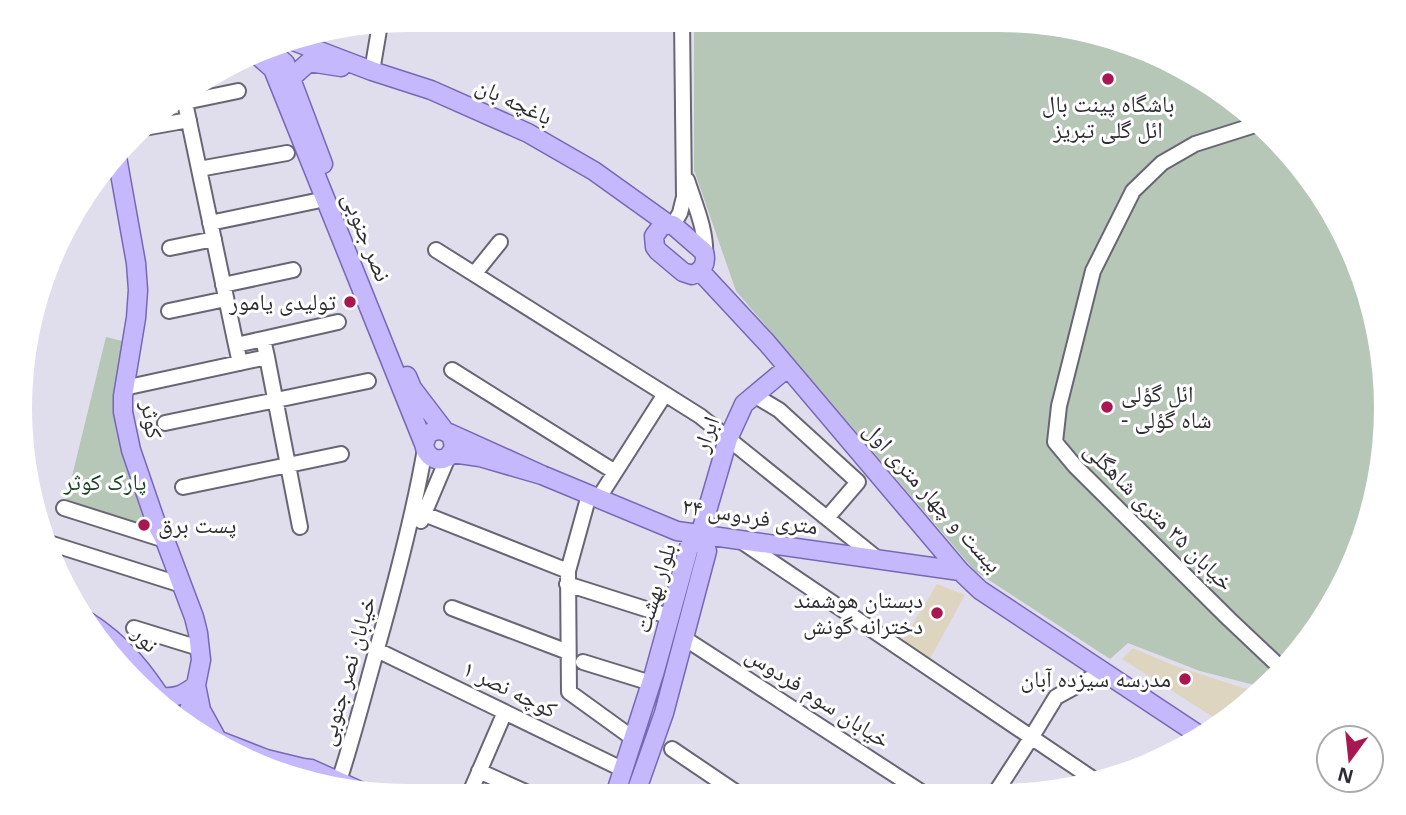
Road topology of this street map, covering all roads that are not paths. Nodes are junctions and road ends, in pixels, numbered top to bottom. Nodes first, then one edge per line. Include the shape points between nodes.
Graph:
1 (682, 32) edge
2 (379, 33) edge
3 (305, 46) edge
4 (276, 55) edge
5 (264, 60) edge
6 (372, 71) junction
7 (290, 79) junction
8 (238, 91) dead end
9 (201, 94) edge
10 (186, 104) edge
11 (187, 104) edge
12 (189, 120) junction
13 (160, 125) edge
14 (1248, 127) edge
15 (287, 153) dead end
16 (119, 167) edge
17 (684, 169) junction
18 (200, 174) junction
19 (626, 193) junction
20 (316, 201) dead end
21 (210, 223) junction
22 (671, 225) junction
23 (214, 239) junction
24 (655, 239) junction
25 (500, 242) dead end
26 (170, 248) dead end
27 (436, 250) dead end
28 (703, 264) junction
29 (293, 270) dead end
30 (475, 273) junction
31 (225, 292) junction
32 (169, 311) dead end
33 (338, 322) dead end
34 (263, 340) junction
35 (236, 345) junction
36 (267, 357) junction
37 (240, 363) junction
38 (787, 368) junction
39 (452, 370) dead end
40 (368, 381) dead end
41 (124, 388) junction
42 (665, 394) junction
43 (754, 395) junction
44 (276, 400) junction
45 (165, 423) dead end
46 (446, 432) junction
47 (728, 439) junction
48 (424, 447) junction
49 (341, 454) dead end
50 (450, 455) junction
51 (288, 465) junction
52 (615, 472) junction
53 (542, 475) junction
54 (183, 487) dead end
55 (593, 497) junction
56 (64, 508) dead end
57 (424, 514) junction
58 (827, 518) junction
59 (300, 527) dead end
60 (700, 535) junction
61 (165, 540) junction
62 (741, 541) junction
63 (58, 546) edge
64 (880, 560) junction
65 (960, 571) junction
66 (398, 574) junction
67 (567, 578) junction
68 (182, 585) junction
69 (452, 608) dead end
70 (671, 617) junction
71 (134, 628) dead end
72 (107, 634) edge
73 (684, 638) junction
74 (199, 648) junction
75 (377, 650) junction
76 (568, 652) junction
77 (583, 662) dead end
78 (1274, 662) edge
79 (1106, 674) junction
80 (146, 677) edge
81 (651, 683) junction
82 (196, 685) junction
83 (171, 700) edge
84 (505, 712) junction
85 (192, 715) edge
86 (211, 728) edge
87 (1191, 730) edge
88 (1031, 738) junction
89 (634, 739) junction
90 (671, 750) dead end
91 (306, 770) edge
92 (624, 770) junction
93 (479, 771) junction
94 (1085, 773) edge
95 (323, 774) edge
96 (340, 777) edge
97 (474, 784) edge
98 (508, 784) edge
99 (619, 784) edge
100 (639, 784) edge
101 (721, 784) edge
102 (909, 784) edge
103 (1001, 784) edge

1 - 17 street
2 - 6 street
3 - 6 main road
4 - 7 main road, نصر جنوبی via 285,63
5 - 48 main road, نصر جنوبی via 273,69
6 - 7 main road via 309,62
6 - 19 main road, باغچه بان via 431,90 528,133
7 - 46 main road, نصر جنوبی via 412,388
8 - 9 street
10 - 12 street
11 - 18 street
12 - 13 street
12 - 18 street
14 - 78 street, خیابان ۳۵ متری شاهگلی via 1195,144 1161,163 1133,191 1093,271 1059,406 1055,442
15 - 18 street
16 - 41 main road, کوثر via 138,290
17 - 22 street via 684,197
17 - 28 street via 703,230
18 - 21 street
19 - 22 main road, باغچه بان
19 - 24 main road
20 - 21 street
21 - 23 street
22 - 24 main road via 661,227
22 - 28 main road, بیست و چهار متری اول via 701,248
23 - 26 street
23 - 31 street
24 - 28 main road via 658,251 682,272 692,275
25 - 30 street
27 - 30 street
28 - 38 main road, بیست و چهار متری اول
29 - 31 street
30 - 42 street
31 - 32 street
31 - 35 street
33 - 34 street
34 - 35 street
34 - 36 street
35 - 37 street
36 - 37 street
36 - 44 street
37 - 41 street
38 - 43 main road, ابرار
38 - 65 main road, بیست و چهار متری اول
39 - 52 street
40 - 44 street
41 - 61 main road, کوثر via 123,412 131,450
42 - 47 street
42 - 52 street
43 - 47 main road, ابرار via 744,404
43 - 58 street via 779,410 858,482
44 - 45 street
44 - 51 street
46 - 48 main road via 433,431
46 - 50 main road via 454,443
46 - 53 main road, ۲۴ متری فردوس
47 - 58 street
47 - 60 main road, ابرار
48 - 50 main road via 437,460
48 - 66 street, خیابان نصر جنوبی
49 - 51 street
50 - 53 main road, ۲۴ متری فردوس via 480,457
50 - 57 street, خیابان نصر جنوبی
51 - 54 street
51 - 59 street
52 - 55 street
53 - 55 main road, ۲۴ متری فردوس
55 - 60 main road, ۲۴ متری فردوس via 677,531
55 - 67 street
56 - 61 street
57 - 66 street, خیابان نصر جنوبی
57 - 67 street
58 - 64 street
60 - 62 main road, ۲۴ متری فردوس
60 - 70 main road, بلوار بهشت via 689,547
60 - 73 main road, بلوار بهشت via 707,551
61 - 68 main road, کوثر
62 - 64 main road, ۲۴ متری فردوس
62 - 88 street
63 - 68 street
64 - 65 main road, ۲۴ متری فردوس
65 - 79 main road, بیست و چهار متری اول via 980,590
66 - 75 street, خیابان نصر جنوبی
67 - 70 street
67 - 76 street
68 - 74 main road, کوثر
69 - 76 street
70 - 81 main road, بلوار بهشت
71 - 74 street
72 - 80 main road, نور
73 - 100 main road, بلوار بهشت
73 - 102 street, خیابان سوم فردوس
74 - 82 main road, کوثر
75 - 84 street, کوچه نصر ۱
75 - 96 street, خیابان نصر جنوبی
76 - 89 street via 569,692
77 - 81 street
79 - 87 main road, بیست و چهار متری اول
79 - 88 street via 1056,697
81 - 89 main road, بلوار بهشت
82 - 83 main road
82 - 85 main road, کوثر
82 - 86 main road
84 - 92 street, کوچه نصر ۱
84 - 93 street
88 - 94 street
88 - 103 street
89 - 92 main road, بلوار بهشت
90 - 101 street
91 - 95 main road
92 - 99 main road, بلوار بهشت
93 - 97 street
93 - 98 street

